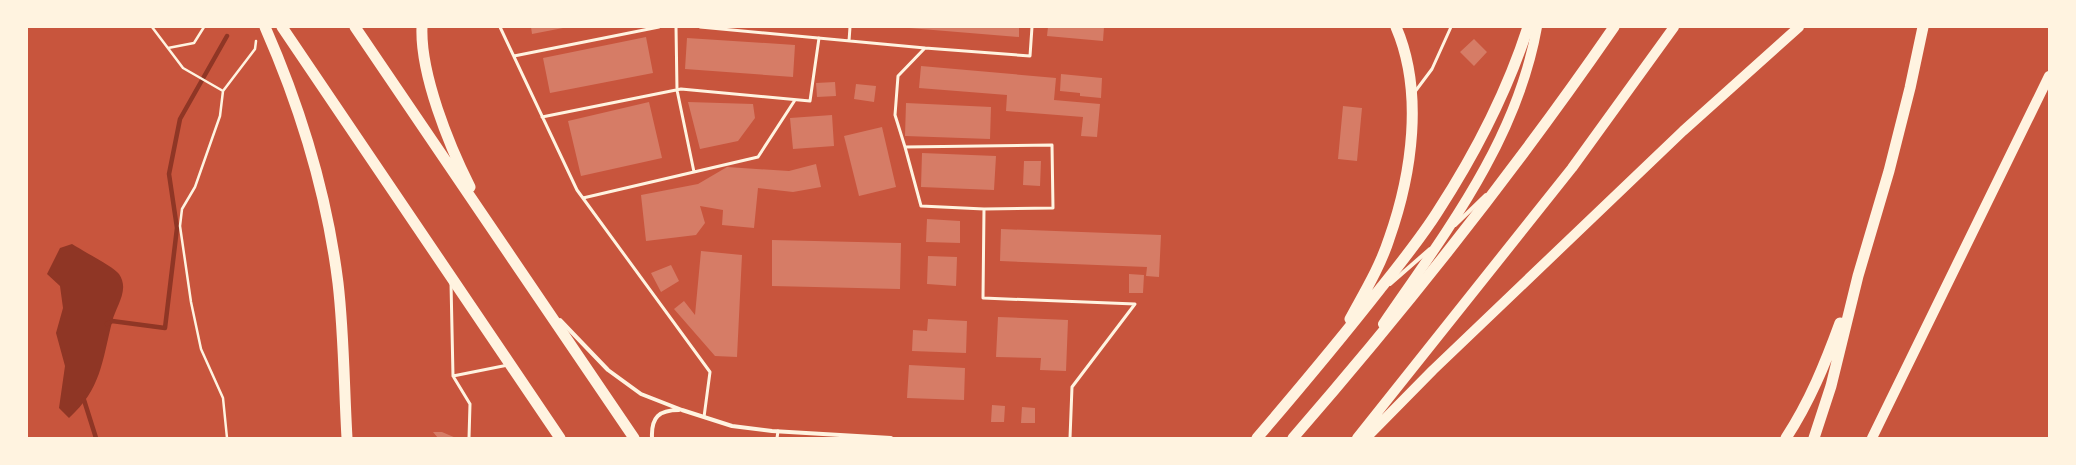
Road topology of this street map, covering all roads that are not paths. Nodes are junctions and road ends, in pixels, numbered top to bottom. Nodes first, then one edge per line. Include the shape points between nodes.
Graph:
1 (282, 27) edge
2 (356, 27) edge
3 (422, 27) edge
4 (500, 27) edge
5 (659, 27) edge
6 (676, 27) edge
7 (700, 27) edge
8 (850, 27) edge
9 (1032, 27) edge
10 (1396, 27) edge
11 (1528, 27) edge
12 (1537, 27) edge
13 (1614, 27) edge
14 (1674, 27) edge
15 (1799, 27) edge
16 (1923, 27) edge
17 (1450, 28) edge
18 (261, 31) edge
19 (820, 38) junction
20 (849, 41) junction
21 (925, 48) junction
22 (514, 56) junction
23 (2049, 76) edge
24 (677, 90) junction
25 (1412, 96) junction
26 (795, 100) junction
27 (542, 116) junction
28 (905, 147) junction
29 (694, 172) junction
30 (1503, 177) junction
31 (583, 198) junction
32 (984, 209) junction
33 (1441, 239) junction
34 (513, 260) junction
35 (1858, 276) junction
36 (451, 277) junction
37 (535, 292) junction
38 (1370, 302) junction
39 (1337, 344) junction
40 (510, 364) junction
41 (1354, 368) junction
42 (453, 376) junction
43 (682, 410) junction
44 (704, 417) junction
45 (778, 431) junction
46 (348, 438) edge
47 (469, 438) edge
48 (560, 438) edge
49 (634, 438) edge
50 (652, 438) edge
51 (777, 438) edge
52 (891, 438) edge
53 (1070, 438) edge
54 (1257, 438) edge
55 (1293, 438) edge
56 (1357, 438) edge
57 (1366, 438) edge
58 (1786, 438) edge
59 (1814, 438) edge
60 (1872, 438) edge

1 - 36 highway
2 - 34 highway
3 - 34 highway via 428,75 441,120 470,185
4 - 22 lane
5 - 22 lane
6 - 24 lane
7 - 19 lane
8 - 20 lane
9 - 21 lane via 1030,56
10 - 25 highway via 1406,60
11 - 38 highway via 1518,57 1470,160 1438,212
12 - 33 main road via 1533,51 1513,110 1492,159
13 - 30 highway
14 - 56 main road via 1572,168
15 - 57 main road via 1683,131 1433,370
16 - 35 highway via 1889,170
17 - 25 lane via 1432,69
18 - 46 highway via 283,68 324,201 338,285
19 - 20 lane
19 - 26 lane via 810,101
20 - 21 lane
21 - 28 lane via 898,76 895,114
22 - 27 lane
23 - 60 main road
24 - 26 lane
24 - 27 lane
24 - 29 lane
25 - 39 highway via 1408,163 1389,240
26 - 29 lane via 758,158
27 - 31 lane
28 - 32 lane via 921,206
28 - 32 lane via 1052,145 1053,208
29 - 31 lane
30 - 33 street
30 - 41 highway
31 - 44 lane via 710,372
32 - 53 lane via 983,298 1135,304 1072,387
33 - 38 street
33 - 41 main road
34 - 37 highway
35 - 58 highway via 1819,379
35 - 59 highway via 1831,386
36 - 40 highway
36 - 42 lane
37 - 43 street via 608,370 641,394
37 - 49 highway
38 - 39 highway
39 - 54 highway
40 - 42 lane
40 - 48 highway
41 - 55 highway
42 - 47 lane via 470,404
43 - 44 street
43 - 50 street via 668,410 657,415 652,427
44 - 45 street via 732,426
45 - 51 lane
45 - 52 street

